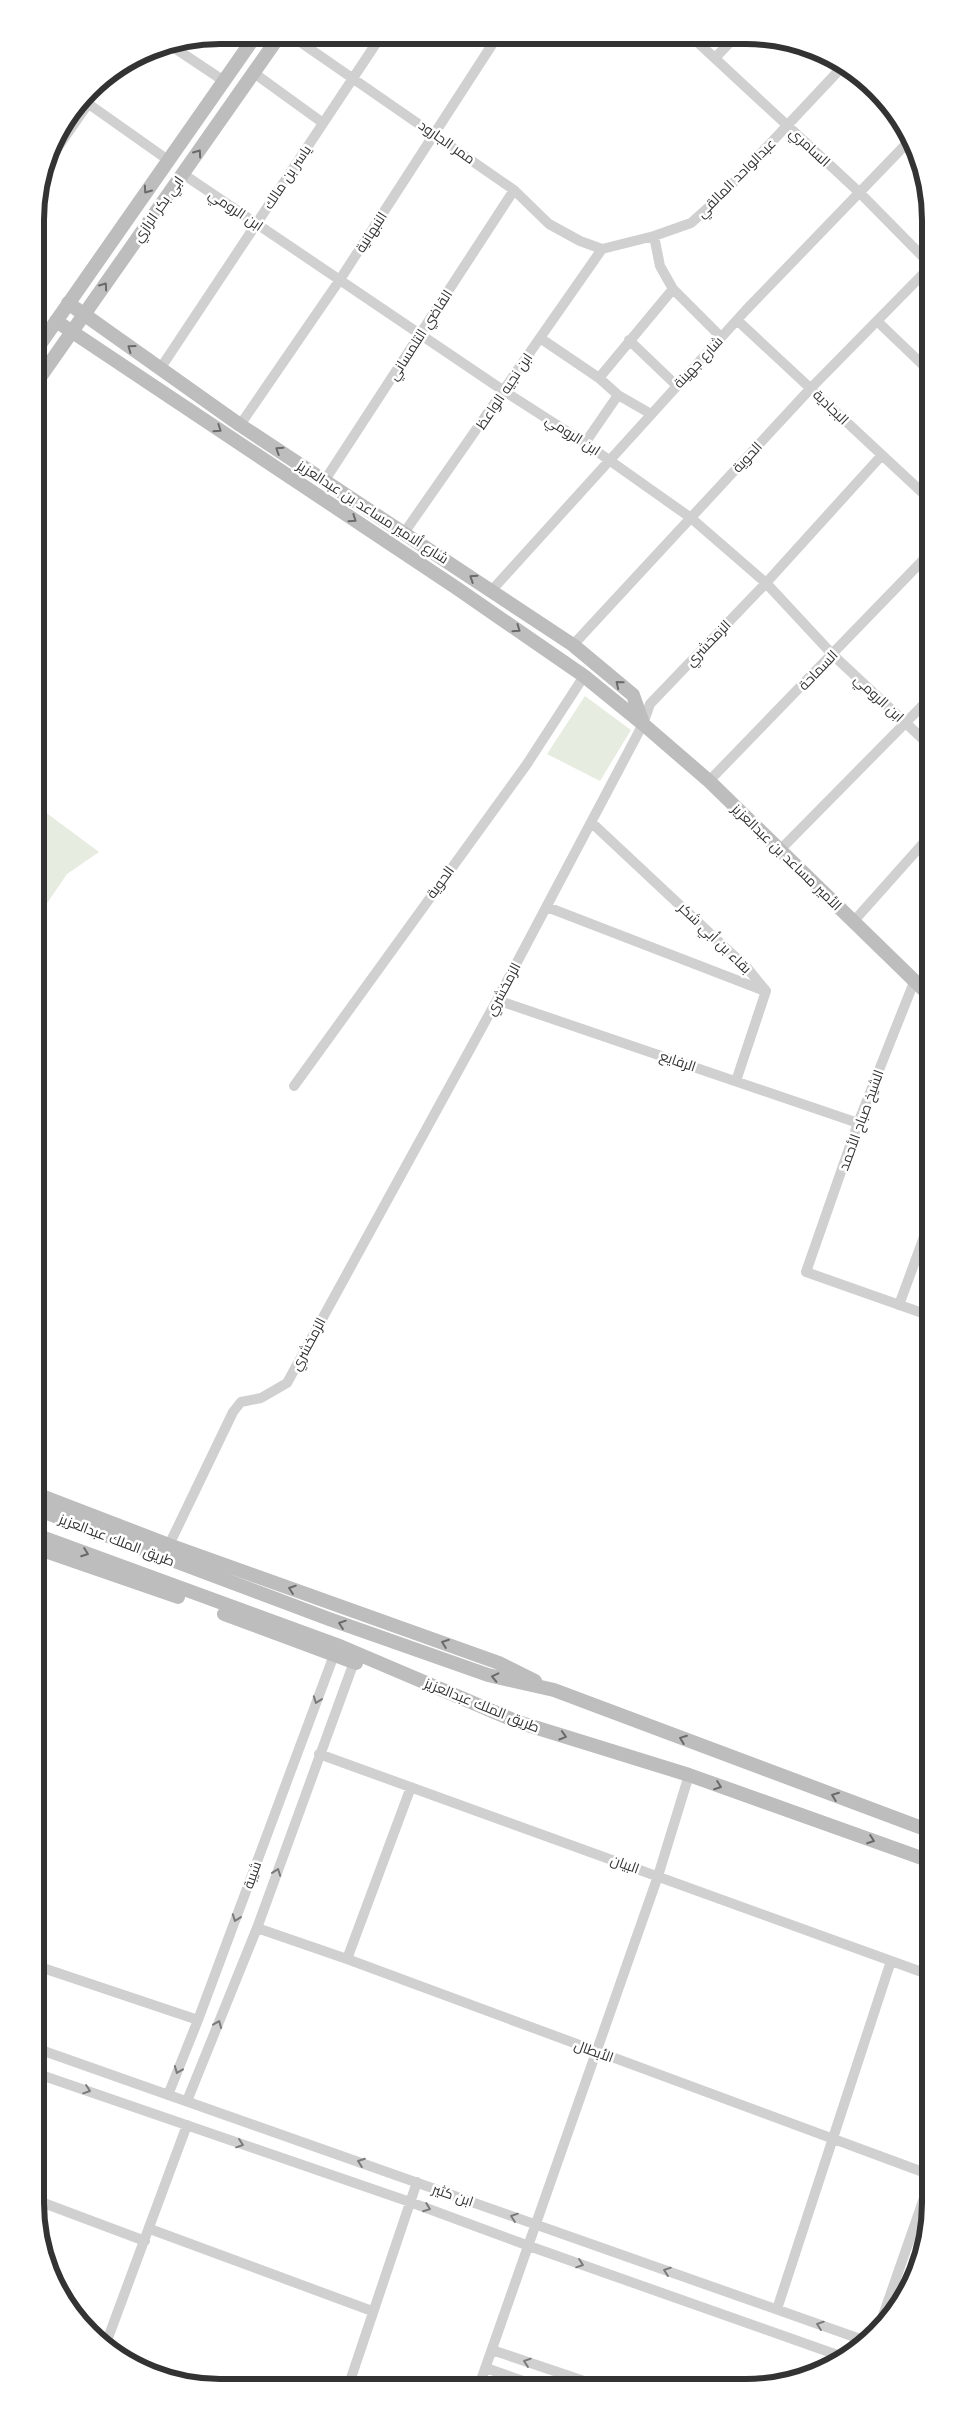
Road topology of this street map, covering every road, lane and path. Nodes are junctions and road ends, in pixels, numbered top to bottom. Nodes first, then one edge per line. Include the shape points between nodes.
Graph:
1 (250, 44) edge
2 (274, 44) edge
3 (304, 44) edge
4 (376, 44) edge
5 (493, 44) edge
6 (700, 44) edge
7 (728, 44) edge
8 (176, 49) edge
9 (715, 58) junction
10 (839, 70) edge
11 (254, 73) junction
12 (354, 77) junction
13 (224, 81) junction
14 (87, 104) edge
15 (323, 123) junction
16 (787, 126) junction
17 (435, 134) junction
18 (905, 145) edge
19 (168, 160) junction
20 (183, 174) junction
21 (514, 190) junction
22 (860, 193) junction
23 (256, 224) junction
24 (654, 236) junction
25 (602, 249) junction
26 (922, 255) edge
27 (922, 275) edge
28 (339, 281) junction
29 (673, 289) junction
30 (68, 303) junction
31 (84, 315) junction
32 (737, 320) junction
33 (56, 321) junction
34 (877, 321) junction
35 (72, 332) junction
36 (420, 335) junction
37 (44, 336) edge
38 (721, 337) junction
39 (540, 338) junction
40 (629, 340) junction
41 (922, 364) edge
42 (160, 369) junction
43 (44, 372) edge
44 (599, 378) junction
45 (676, 385) junction
46 (811, 388) junction
47 (504, 391) junction
48 (618, 395) junction
49 (651, 414) junction
50 (240, 425) junction
51 (585, 443) junction
52 (882, 455) junction
53 (609, 459) junction
54 (325, 480) junction
55 (922, 492) edge
56 (690, 518) junction
57 (404, 533) junction
58 (433, 552) junction
59 (922, 561) edge
60 (425, 567) junction
61 (766, 584) junction
62 (492, 590) junction
63 (573, 645) junction
64 (833, 655) junction
65 (584, 676) junction
66 (922, 706) edge
67 (644, 724) junction
68 (906, 724) junction
69 (922, 738) edge
70 (709, 781) junction
71 (592, 823) junction
72 (922, 845) edge
73 (780, 850) junction
74 (547, 906) junction
75 (853, 922) junction
76 (921, 980) edge
77 (766, 992) junction
78 (497, 1000) junction
79 (736, 1081) junction
80 (294, 1086) dead end
81 (858, 1123) junction
82 (922, 1242) edge
83 (899, 1305) junction
84 (922, 1313) edge
85 (44, 1497) edge
86 (44, 1512) edge
87 (44, 1538) edge
88 (169, 1545) junction
89 (44, 1551) edge
90 (334, 1655) junction
91 (354, 1662) junction
92 (554, 1690) junction
93 (518, 1722) junction
94 (320, 1754) junction
95 (689, 1776) junction
96 (411, 1787) junction
97 (922, 1829) edge
98 (922, 1858) edge
99 (658, 1876) junction
100 (257, 1928) junction
101 (347, 1959) junction
102 (891, 1961) junction
103 (44, 1969) edge
104 (922, 1972) edge
105 (198, 2020) junction
106 (44, 2051) edge
107 (596, 2051) junction
108 (44, 2075) edge
109 (168, 2094) junction
110 (187, 2101) junction
111 (187, 2125) junction
112 (833, 2139) junction
113 (922, 2173) edge
114 (417, 2182) junction
115 (922, 2200) edge
116 (410, 2202) junction
117 (44, 2203) edge
118 (537, 2225) junction
119 (150, 2229) junction
120 (145, 2241) junction
121 (529, 2246) junction
122 (777, 2310) junction
123 (372, 2311) junction
124 (883, 2314) edge
125 (108, 2339) edge
126 (859, 2339) edge
127 (492, 2350) junction
128 (836, 2355) edge
129 (486, 2368) junction
130 (351, 2379) edge
131 (482, 2379) edge
132 (518, 2379) edge
133 (578, 2379) edge

1 - 13 main road, ابي بكر الرازي
2 - 11 main road, ابي بكر الرازي
3 - 12 street, ممر الجارود
4 - 12 street, ياسر بن مالك
5 - 17 street, النبهانية
6 - 9 street, السامري
7 - 9 street
8 - 13 street
9 - 16 street, السامري
10 - 16 street, عبدالواحد المالقي
11 - 15 street
20 -> 11 main road, ابي بكر الرازي
12 - 15 street, ياسر بن مالك
12 - 17 street, ممر الجارود
13 - 19 main road, ابي بكر الرازي
14 - 19 street
15 - 23 street, ياسر بن مالك
16 - 22 street, السامري
16 - 24 street, عبدالواحد المالقي via 691,223
17 - 21 street, ممر الجارود
17 - 28 street, النبهانية
18 - 22 street, شارع جهينة
19 -> 30 main road, ابي بكر الرازي
20 - 23 street, ابن الرومي
31 -> 20 main road, ابي بكر الرازي
21 - 25 street, ممر الجارود via 560,231
21 - 36 street, القاضي التلمساني
22 - 26 street, السامري
22 - 32 street, شارع جهينة
23 - 28 street, ابن الرومي
23 - 42 street, ياسر بن مالك
24 - 25 street, عبدالواحد المالقي
24 - 29 street via 660,266
25 - 39 street, ابن نجيه الواعظ
27 - 34 street, الحوية
28 - 36 street, ابن الرومي
28 - 50 street, النبهانية
29 - 38 street
29 - 40 street
30 - 31 main road, شارع ألامير مساعد بن عبدالعزيز
30 - 33 main road, ابي بكر الرازي
31 - 35 main road, ابي بكر الرازي
42 -> 31 main road, شارع ألامير مساعد بن عبدالعزيز
32 - 38 street, شارع جهينة
32 - 46 street, البجادية
33 - 35 main road
33 - 37 main road, ابي بكر الرازي
34 - 41 street
34 - 46 street, الحوية
35 - 43 main road, ابي بكر الرازي
35 -> 60 main road, الأمير مساعد بن عبدالعزيز
36 - 47 street, ابن الرومي
36 - 54 street, القاضي التلمساني
38 - 45 street, شارع جهينة
39 - 44 street
39 - 47 street, ابن نجيه الواعظ
40 - 44 street
40 - 45 street
42 - 50 main road, شارع ألامير مساعد بن عبدالعزيز
44 - 48 street
45 - 49 street, شارع جهينة
46 - 52 street, البجادية
46 - 56 street, الحوية
47 - 51 street, ابن الرومي
47 - 57 street, ابن نجيه الواعظ
48 - 49 street
48 - 51 street
49 - 53 street, شارع جهينة
54 -> 50 main road, شارع ألامير مساعد بن عبدالعزيز
51 - 53 street, ابن الرومي
52 - 55 street, البجادية
52 - 61 street, الزمخشري
53 - 56 street, ابن الرومي
53 - 62 street, شارع جهينة
54 - 57 main road, شارع ألامير مساعد بن عبدالعزيز
56 - 61 street, ابن الرومي
56 - 63 street, الحوية
57 - 58 main road, شارع ألامير مساعد بن عبدالعزيز
58 - 60 main road via 432,561
62 -> 58 main road, شارع ألامير مساعد بن عبدالعزيز
59 - 64 street, السماحة
60 -> 65 main road, الأمير مساعد بن عبدالعزيز
61 - 64 street, ابن الرومي
61 - 67 street, الزمخشري via 650,704
62 - 63 main road, شارع ألامير مساعد بن عبدالعزيز
67 -> 63 main road, شارع ألامير مساعد بن عبدالعزيز via 633,695
64 - 68 street, ابن الرومي
64 - 70 street, السماحة
65 - 67 main road, الأمير مساعد بن عبدالعزيز
65 - 80 street, الحوية via 527,764
66 - 68 street
67 - 70 main road, الأمير مساعد بن عبدالعزيز
67 - 71 street, الزمخشري
68 - 69 street, ابن الرومي
68 - 73 street
70 - 73 main road, الأمير مساعد بن عبدالعزيز
71 - 74 street, الزمخشري
71 - 77 street, بقاء بن أبي شكر via 748,969
72 - 75 street
73 - 75 main road, الأمير مساعد بن عبدالعزيز
74 - 77 street
74 - 78 street, الزمخشري
75 - 76 main road, الأمير مساعد بن عبدالعزيز
76 - 81 street, الشيخ صباح الأحمد
77 - 79 street
78 - 79 street, الرفايع
78 - 88 street, الزمخشري via 286,1383 261,1398 241,1402 233,1412
79 - 81 street, الرفايع
81 - 83 street, الشيخ صباح الأحمد via 806,1272
82 - 83 street
83 - 84 street
85 - 88 main road
92 -> 86 main road, طريق الملك عبدالعزيز via 469,1669
87 -> 93 main road, طريق الملك عبدالعزيز via 337,1645
92 -> 88 main road via 499,1663
89 - 90 main road
90 - 91 main road
90 -> 105 street, شيبة
91 - 93 main road
91 - 94 street, شيبة
97 -> 92 main road, طريق الملك عبدالعزيز
93 -> 95 main road, طريق الملك عبدالعزيز
94 - 96 street, البيان
100 -> 94 street, شيبة
95 -> 98 main road, طريق الملك عبدالعزيز
95 - 99 street
96 - 99 street, البيان
96 - 101 street
99 - 102 street, البيان
99 - 107 street
100 - 101 street, الأبطال
110 -> 100 street, شيبة
101 - 107 street, الأبطال
102 - 104 street, البيان
102 - 112 street
103 - 105 street
105 -> 109 street, شيبة
106 - 109 street, ابن كثير
107 - 112 street, الأبطال
107 - 118 street
108 -> 111 street, ابن كثير
109 - 110 street, ابن كثير
114 -> 110 street, ابن كثير
111 -> 116 street, ابن كثير
111 - 119 street
112 - 113 street, الأبطال
112 - 122 street
114 - 116 street
118 -> 114 street, ابن كثير
115 - 124 street
116 -> 121 street, ابن كثير
116 - 123 street
117 - 120 street
118 - 121 street
122 -> 118 street, ابن كثير
119 - 120 street
119 - 123 street
120 - 125 street
121 - 127 street
121 -> 128 street, ابن كثير
126 -> 122 street, ابن كثير
123 - 130 street
127 - 129 street
133 -> 127 street
129 - 131 street
129 - 132 street

